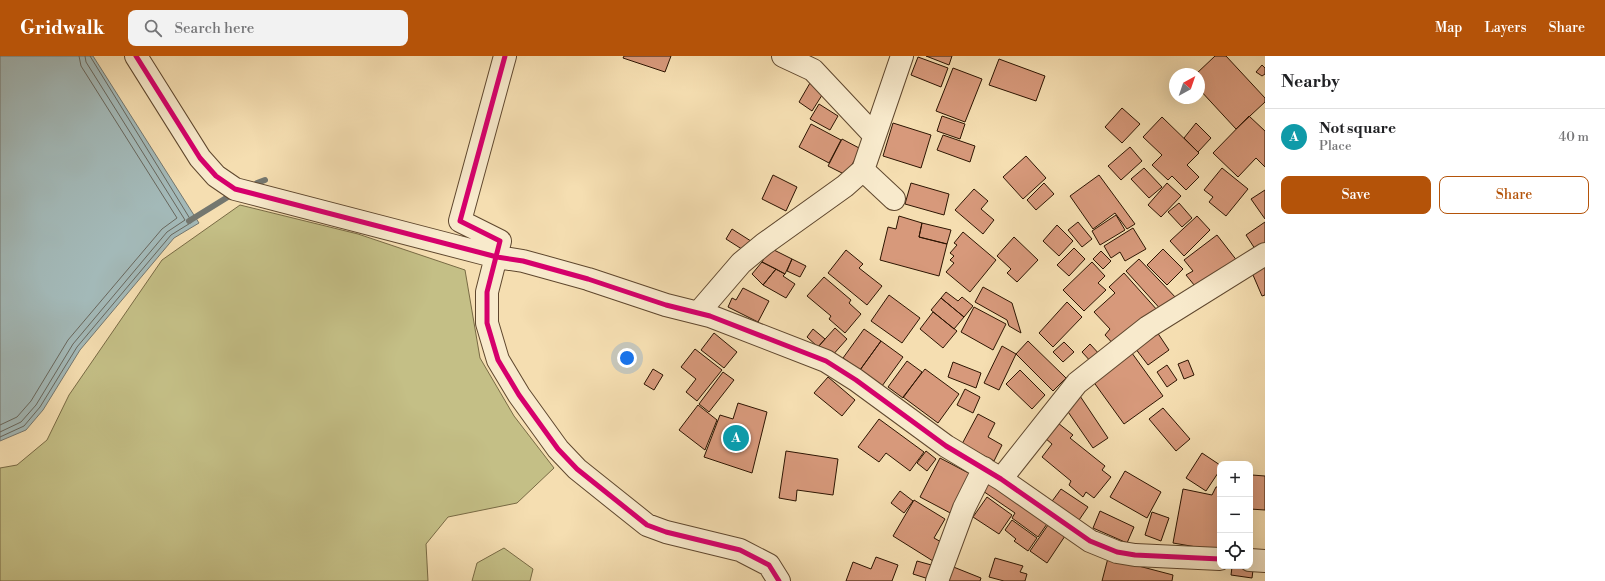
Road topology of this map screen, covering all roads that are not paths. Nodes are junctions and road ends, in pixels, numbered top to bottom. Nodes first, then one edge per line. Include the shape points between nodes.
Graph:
1 (136, 56) edge
2 (505, 56) edge
3 (783, 56) edge
4 (902, 56) edge
5 (874, 135) junction
6 (863, 170) junction
7 (894, 199) dead end
8 (1265, 254) edge
9 (497, 257) junction
10 (698, 313) junction
11 (992, 473) junction
12 (1217, 559) edge
13 (1253, 560) edge
14 (1265, 561) edge
15 (779, 581) edge
16 (937, 581) edge

1 - 9 street via 200,158 216,176 235,189
2 - 9 street via 460,221 500,241
3 - 5 street via 813,70
4 - 5 street
5 - 6 street
6 - 7 street
6 - 10 street via 741,263
8 - 11 street via 1148,326 1077,383
9 - 10 street via 523,261 588,279 666,306
9 - 15 street via 487,292 487,323 498,360 519,395 558,449 577,469 647,525 740,550 770,565
10 - 11 street via 826,361 946,446
11 - 12 street via 1090,541 1117,552
11 - 16 street via 964,508
13 - 14 street

